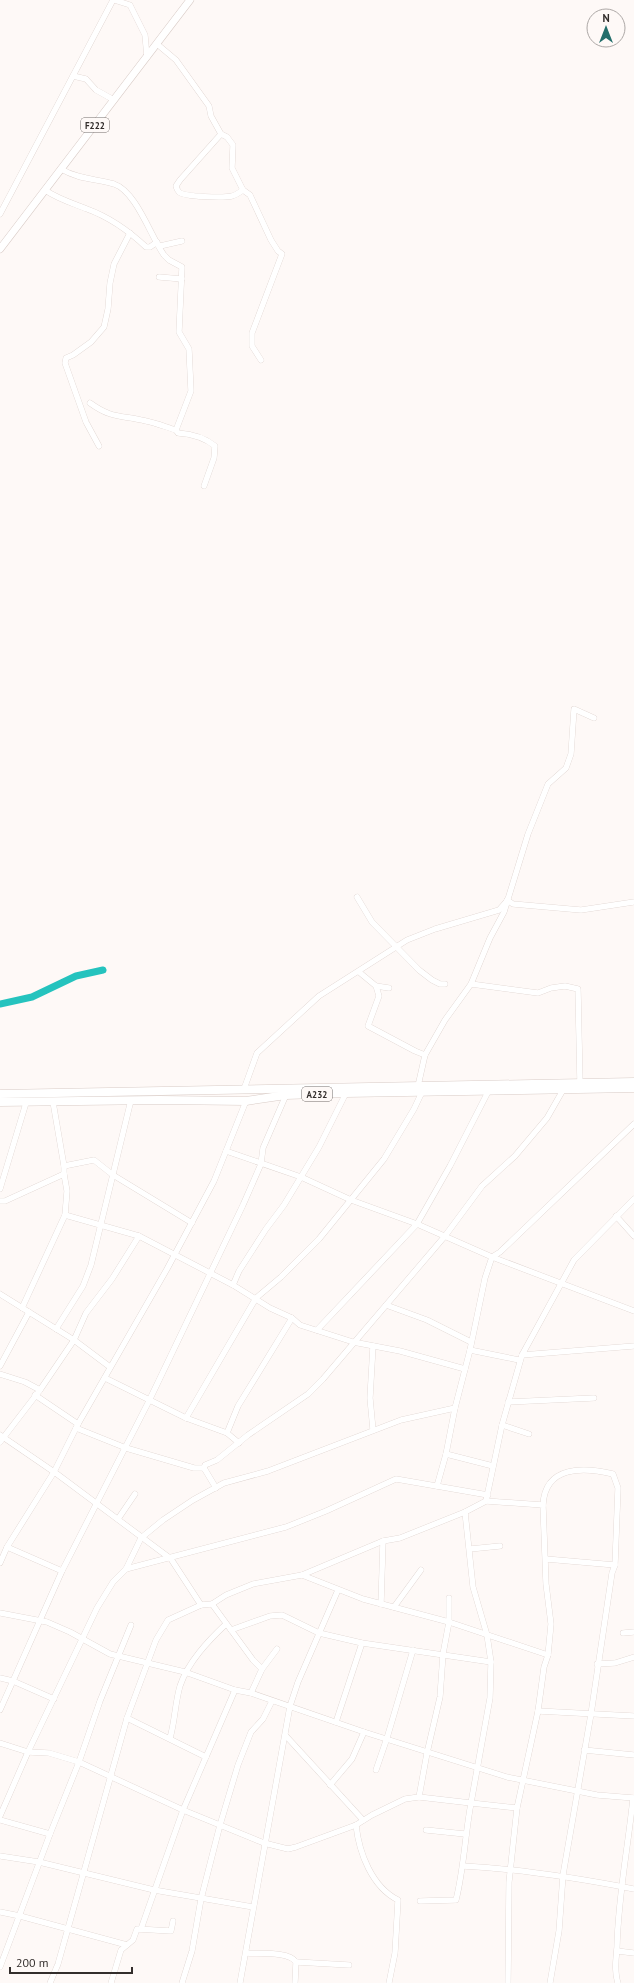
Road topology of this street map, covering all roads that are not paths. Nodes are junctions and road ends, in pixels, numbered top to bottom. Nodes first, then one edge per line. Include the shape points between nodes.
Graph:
1 (113, 0) edge
2 (190, 0) edge
3 (156, 44) junction
4 (147, 57) junction
5 (73, 76) junction
6 (114, 100) junction
7 (221, 134) junction
8 (61, 169) junction
9 (45, 190) junction
10 (243, 190) junction
11 (0, 214) edge
12 (130, 233) junction
13 (182, 240) dead end
14 (158, 244) junction
15 (0, 249) edge
16 (159, 277) dead end
17 (182, 278) junction
18 (261, 360) dead end
19 (90, 403) dead end
20 (176, 430) junction
21 (99, 446) dead end
22 (204, 486) dead end
23 (594, 718) dead end
24 (357, 897) dead end
25 (507, 900) junction
26 (634, 902) edge
27 (501, 911) junction
28 (397, 948) junction
29 (359, 972) junction
30 (445, 984) dead end
31 (472, 984) junction
32 (376, 986) junction
33 (390, 988) dead end
34 (424, 1055) junction
35 (634, 1082) edge
36 (580, 1083) junction
37 (634, 1088) edge
38 (244, 1089) junction
39 (403, 1089) junction
40 (420, 1089) junction
41 (159, 1090) junction
42 (489, 1090) junction
43 (563, 1090) junction
44 (346, 1093) junction
45 (0, 1094) edge
46 (286, 1095) junction
47 (131, 1100) junction
48 (159, 1100) junction
49 (246, 1101) junction
50 (0, 1102) edge
51 (53, 1102) junction
52 (26, 1103) junction
53 (634, 1124) edge
54 (226, 1151) junction
55 (262, 1164) junction
56 (64, 1166) junction
57 (64, 1174) junction
58 (113, 1175) junction
59 (301, 1177) junction
60 (0, 1189) edge
61 (634, 1199) edge
62 (351, 1200) junction
63 (0, 1202) edge
64 (65, 1215) junction
65 (616, 1216) junction
66 (192, 1223) junction
67 (417, 1224) junction
68 (102, 1226) junction
69 (139, 1236) junction
70 (445, 1236) junction
71 (634, 1236) edge
72 (175, 1254) junction
73 (492, 1257) junction
74 (209, 1274) junction
75 (561, 1284) junction
76 (233, 1285) junction
77 (0, 1294) edge
78 (256, 1298) junction
79 (386, 1305) junction
80 (22, 1308) junction
81 (634, 1311) edge
82 (29, 1312) junction
83 (292, 1318) junction
84 (56, 1329) junction
85 (317, 1330) junction
86 (74, 1340) junction
87 (353, 1342) junction
88 (471, 1342) junction
89 (373, 1346) junction
90 (634, 1346) edge
91 (470, 1350) junction
92 (521, 1358) junction
93 (0, 1366) edge
94 (110, 1367) junction
95 (465, 1369) junction
96 (0, 1374) edge
97 (105, 1378) junction
98 (40, 1390) junction
99 (35, 1395) junction
100 (594, 1398) dead end
101 (149, 1401) junction
102 (508, 1402) junction
103 (455, 1408) junction
104 (186, 1418) junction
105 (502, 1425) junction
106 (77, 1426) junction
107 (373, 1430) junction
108 (227, 1433) junction
109 (529, 1434) dead end
110 (2, 1436) edge
111 (0, 1442) edge
112 (239, 1443) junction
113 (126, 1448) junction
114 (446, 1454) junction
115 (493, 1466) junction
116 (204, 1468) junction
117 (54, 1472) junction
118 (437, 1486) junction
119 (216, 1488) junction
120 (136, 1494) dead end
121 (487, 1498) junction
122 (96, 1504) junction
123 (542, 1506) junction
124 (466, 1512) junction
125 (118, 1519) junction
126 (141, 1538) junction
127 (382, 1541) junction
128 (500, 1546) dead end
129 (470, 1549) junction
130 (4, 1550) edge
131 (171, 1559) junction
132 (546, 1559) junction
133 (0, 1563) edge
134 (615, 1565) junction
135 (126, 1569) junction
136 (421, 1570) dead end
137 (62, 1571) junction
138 (302, 1575) junction
139 (338, 1590) junction
140 (449, 1598) dead end
141 (212, 1604) junction
142 (381, 1604) junction
143 (201, 1605) junction
144 (394, 1607) junction
145 (0, 1613) edge
146 (38, 1621) junction
147 (449, 1622) junction
148 (226, 1624) junction
149 (131, 1625) dead end
150 (231, 1630) junction
151 (634, 1632) edge
152 (319, 1633) junction
153 (623, 1633) dead end
154 (486, 1635) junction
155 (82, 1640) junction
156 (362, 1643) junction
157 (277, 1649) dead end
158 (413, 1650) junction
159 (443, 1654) junction
160 (119, 1655) junction
161 (548, 1655) junction
162 (634, 1657) edge
163 (491, 1662) junction
164 (148, 1663) junction
165 (597, 1664) junction
166 (262, 1669) junction
167 (185, 1672) junction
168 (0, 1678) edge
169 (13, 1681) junction
170 (235, 1690) junction
171 (251, 1693) junction
172 (54, 1699) junction
173 (272, 1701) junction
174 (290, 1706) junction
175 (0, 1710) edge
176 (538, 1711) junction
177 (591, 1714) junction
178 (634, 1716) edge
179 (127, 1718) junction
180 (336, 1722) junction
181 (364, 1732) junction
182 (286, 1736) junction
183 (170, 1738) junction
184 (387, 1738) junction
185 (0, 1743) edge
186 (584, 1750) junction
187 (28, 1752) junction
188 (427, 1753) junction
189 (634, 1755) edge
190 (206, 1757) junction
191 (79, 1762) junction
192 (477, 1768) junction
193 (376, 1770) dead end
194 (110, 1776) junction
195 (523, 1781) junction
196 (330, 1784) junction
197 (578, 1790) junction
198 (419, 1797) junction
199 (634, 1798) edge
200 (471, 1803) junction
201 (517, 1808) junction
202 (183, 1810) junction
203 (0, 1816) edge
204 (0, 1820) edge
205 (363, 1820) junction
206 (220, 1825) junction
207 (356, 1825) junction
208 (426, 1830) dead end
209 (50, 1834) junction
210 (465, 1834) junction
211 (264, 1843) junction
212 (0, 1856) edge
213 (39, 1862) junction
214 (463, 1866) junction
215 (510, 1868) junction
216 (82, 1874) junction
217 (563, 1875) junction
218 (621, 1886) junction
219 (634, 1889) edge
220 (154, 1890) junction
221 (201, 1899) junction
222 (420, 1900) dead end
223 (253, 1907) junction
224 (0, 1912) edge
225 (20, 1916) junction
226 (173, 1921) dead end
227 (141, 1929) junction
228 (66, 1930) junction
229 (127, 1945) junction
230 (617, 1951) junction
231 (246, 1953) junction
232 (634, 1953) edge
233 (296, 1962) junction
234 (349, 1964) dead end
235 (0, 1967) edge
236 (50, 1983) edge
237 (111, 1983) edge
238 (182, 1983) edge
239 (240, 1983) edge
240 (295, 1983) edge
241 (389, 1983) edge
242 (508, 1983) edge
243 (550, 1983) edge
244 (618, 1983) edge

1 - 4 street via 130,6 145,35
1 - 5 street
2 - 3 main road, F222
3 - 4 main road, F222
3 - 7 street via 176,60 209,106 211,116
4 - 6 main road, F222
5 - 6 street via 86,79 96,90
5 - 11 street
6 - 8 main road, F222
7 - 10 street via 227,137 233,146 232,168
7 - 10 street via 180,180 176,186 177,190 179,193 190,195 220,197 232,196
8 - 9 main road, F222
8 - 14 street via 74,176 114,184 124,190 134,202
9 - 12 street via 58,198 106,217
9 - 15 main road, F222
10 - 18 street via 250,195 271,240 282,254 252,333 252,346
12 - 14 street via 148,247
12 - 21 street via 114,264 104,327 91,342 66,358 65,363 86,422
13 - 14 street
14 - 17 street via 169,260 182,267
16 - 17 street
17 - 20 street via 179,332 189,349 191,391
19 - 20 street via 102,412 116,417 147,421
20 - 22 street via 178,433 192,434 207,440 215,446 214,458
23 - 25 street via 574,709 571,754 566,768 548,784 528,834
24 - 28 street via 372,922
25 - 26 street via 513,904 581,910
25 - 27 street
27 - 28 street via 435,929 407,940
27 - 31 street
28 - 29 street
28 - 30 street via 418,970 440,984
29 - 32 street
29 - 38 street via 319,996 257,1053
31 - 34 street via 444,1020
31 - 36 street via 538,993 565,986 578,989
32 - 33 street
32 - 34 street via 379,996 368,1026
34 - 40 street
35 - 36 highway, A232
36 - 40 highway, A232
37 - 43 highway, A232
38 - 39 highway, A232
38 - 41 highway, A232
39 - 40 highway, A232
39 - 44 highway, A232
40 - 42 highway, A232
40 - 62 street via 408,1121 384,1158
41 - 45 highway, A232
41 - 48 highway
42 - 43 highway, A232
42 - 67 street
43 - 70 street via 547,1118 515,1156 482,1186
44 - 46 highway, A232
44 - 59 street
46 - 49 highway, A232
46 - 55 street via 263,1148
47 - 48 highway, A232
47 - 51 highway, A232
47 - 58 street
48 - 49 highway, A232
49 - 54 street
50 - 52 highway, A232
51 - 52 highway, A232
51 - 56 street
52 - 60 street
53 - 73 street
54 - 55 street
54 - 66 street
55 - 59 street
55 - 74 street
56 - 57 street
56 - 58 street via 94,1160
57 - 63 street
57 - 64 street
58 - 66 street
58 - 68 street
59 - 62 street
59 - 76 street via 239,1270
61 - 65 street
62 - 67 street
62 - 78 street via 319,1239
64 - 68 street
64 - 80 street
65 - 71 street
65 - 75 street via 574,1260
66 - 72 street
67 - 70 street
67 - 85 street
68 - 69 street
68 - 84 street via 83,1286
69 - 72 street
69 - 86 street via 112,1279 86,1313
70 - 73 street
70 - 79 street
72 - 74 street
72 - 94 street
73 - 75 street
73 - 88 street
74 - 76 street
74 - 101 street
75 - 81 street
75 - 92 street
76 - 78 street
77 - 80 street
78 - 83 street
78 - 104 street
79 - 87 street
79 - 88 street via 427,1320
80 - 82 street
82 - 84 street
82 - 93 street
83 - 85 street via 300,1325
83 - 108 street via 238,1406
84 - 86 street
85 - 87 street
86 - 94 street
86 - 98 street
87 - 89 street
87 - 112 street via 308,1394
88 - 91 street
89 - 95 street
89 - 107 street via 370,1398
90 - 92 street
91 - 92 street
91 - 95 street
92 - 102 street
94 - 97 street
95 - 103 street
96 - 98 street
97 - 101 street
97 - 106 street
98 - 99 street
99 - 106 street
99 - 110 street
100 - 102 street
101 - 104 street
101 - 113 street
102 - 105 street
103 - 107 street via 401,1420
103 - 114 street
104 - 108 street
105 - 109 street
105 - 115 street
106 - 113 street
106 - 117 street
107 - 119 street
108 - 112 street
110 - 111 street
110 - 117 street
112 - 116 street
113 - 116 street via 194,1468
113 - 122 street
114 - 115 street
114 - 118 street
115 - 121 street
116 - 119 street
117 - 122 street
117 - 130 street
118 - 121 street
118 - 131 street via 396,1479 286,1527
119 - 126 street via 163,1520
120 - 125 street
121 - 123 street
121 - 124 street
122 - 125 street
122 - 137 street
123 - 132 street
123 - 134 street via 547,1488 566,1471 575,1469 613,1474 618,1488
124 - 127 street via 400,1538
124 - 129 street
125 - 126 street
126 - 131 street
126 - 135 street
127 - 138 street
127 - 142 street
128 - 129 street
129 - 154 street via 473,1587
130 - 133 street
130 - 137 street
131 - 135 street via 152,1561
131 - 143 street
132 - 134 street
132 - 161 street via 551,1624
134 - 165 street
135 - 155 street via 113,1582
136 - 144 street
137 - 146 street
138 - 139 street
138 - 141 street via 253,1584
139 - 142 street
139 - 152 street
140 - 147 street
141 - 143 street
141 - 148 street
142 - 144 street
143 - 164 street via 168,1620 156,1640
144 - 147 street
145 - 146 street
146 - 155 street via 47,1622
146 - 169 street
147 - 154 street
147 - 159 street
148 - 150 street
148 - 167 street
149 - 160 street
150 - 152 street via 270,1616 282,1615
150 - 166 street
151 - 153 street
152 - 156 street
152 - 174 street
154 - 161 street
154 - 163 street
155 - 160 street via 110,1654
155 - 172 street
156 - 158 street
156 - 180 street
157 - 166 street
158 - 159 street
158 - 184 street
159 - 163 street
159 - 188 street via 440,1697
160 - 164 street
160 - 191 street
161 - 176 street
162 - 165 street
163 - 192 street via 490,1698
164 - 167 street
164 - 179 street
165 - 177 street
166 - 171 street
167 - 170 street
167 - 183 street
168 - 169 street
169 - 172 street
169 - 175 street
170 - 171 street
170 - 190 street
171 - 173 street
172 - 187 street
173 - 174 street
173 - 206 street via 263,1719 245,1743
174 - 180 street
174 - 182 street
176 - 177 street
176 - 195 street
177 - 178 street
177 - 186 street
179 - 183 street
179 - 194 street
180 - 181 street
181 - 184 street
181 - 196 street via 352,1759
182 - 196 street
182 - 211 street
183 - 190 street
184 - 188 street
184 - 193 street
185 - 187 street
186 - 189 street
186 - 197 street
187 - 191 street via 49,1753
187 - 203 street
188 - 192 street
188 - 198 street
190 - 202 street
191 - 194 street
191 - 209 street
192 - 195 street
192 - 200 street
194 - 202 street
194 - 216 street
195 - 197 street
195 - 201 street
196 - 205 street
197 - 199 street via 597,1795
197 - 217 street
198 - 200 street
198 - 205 street via 405,1799
199 - 218 street
200 - 201 street
200 - 210 street
201 - 215 street
202 - 206 street
202 - 220 street
204 - 209 street
205 - 207 street
206 - 211 street
206 - 221 street
207 - 211 street via 288,1850
207 - 241 street via 362,1857 388,1895 398,1900 395,1953
208 - 210 street
209 - 213 street
210 - 214 street
211 - 223 street
212 - 213 street
213 - 216 street
213 - 225 street
214 - 215 street
214 - 222 street via 456,1900
215 - 217 street
215 - 242 street
216 - 220 street
216 - 228 street
217 - 218 street
217 - 243 street via 559,1932
218 - 219 street
218 - 230 street
220 - 221 street
220 - 227 street
221 - 223 street
221 - 238 street via 192,1951
223 - 231 street
224 - 225 street
225 - 228 street
225 - 235 street
226 - 227 street via 171,1931
227 - 229 street via 137,1929 133,1940
228 - 229 street
228 - 236 street via 58,1964
229 - 237 street via 121,1950
230 - 232 street
230 - 244 street
231 - 233 street via 283,1955 292,1957
231 - 239 street
233 - 234 street
233 - 240 street

